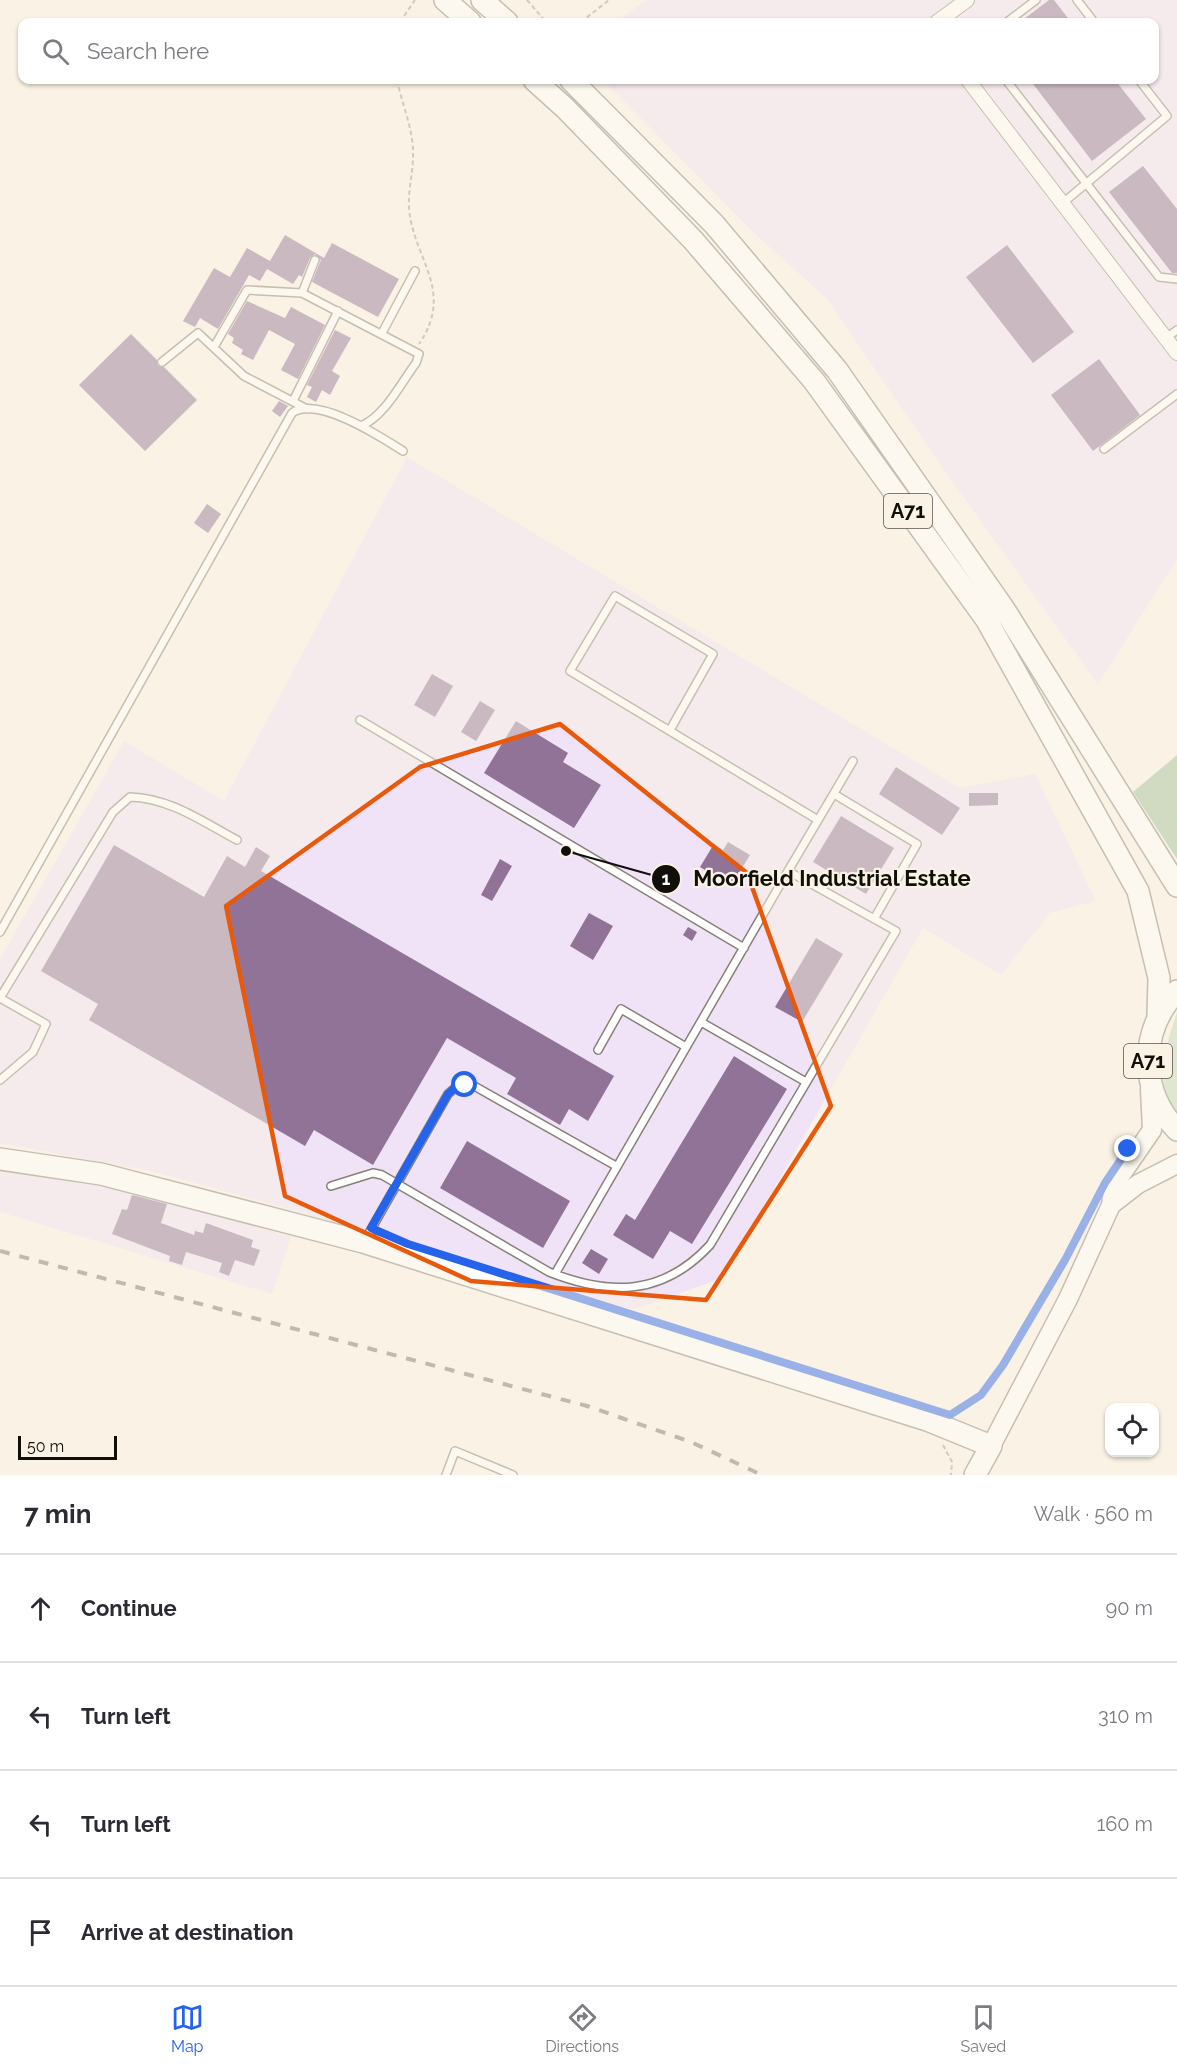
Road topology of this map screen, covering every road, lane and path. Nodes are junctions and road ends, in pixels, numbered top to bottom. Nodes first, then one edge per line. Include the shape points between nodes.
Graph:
1 (415, 0) edge
2 (445, 0) edge
3 (482, 0) edge
4 (527, 0) edge
5 (609, 0) edge
6 (967, 0) edge
7 (1036, 0) edge
8 (1077, 0) edge
9 (402, 18) edge
10 (465, 18) edge
11 (502, 18) edge
12 (543, 18) edge
13 (586, 18) edge
14 (942, 18) edge
15 (1012, 18) edge
16 (1091, 18) edge
17 (398, 84) edge
18 (538, 84) edge
19 (575, 84) edge
20 (971, 84) edge
21 (1009, 84) edge
22 (1142, 84) edge
23 (1086, 183) junction
24 (1064, 202) junction
25 (315, 260) dead end
26 (415, 271) dead end
27 (1177, 279) edge
28 (302, 293) junction
29 (338, 311) junction
30 (382, 333) junction
31 (1172, 334) edge
32 (214, 347) junction
33 (414, 351) junction
34 (1177, 353) edge
35 (162, 362) dead end
36 (1177, 394) edge
37 (293, 401) junction
38 (309, 410) junction
39 (361, 426) junction
40 (1104, 449) dead end
41 (403, 451) dead end
42 (360, 720) dead end
43 (670, 730) junction
44 (853, 761) dead end
45 (834, 794) junction
46 (818, 820) junction
47 (237, 840) dead end
48 (788, 871) junction
49 (1177, 886) edge
50 (874, 919) junction
51 (0, 932) edge
52 (744, 948) junction
53 (1177, 991) edge
54 (1158, 1016) junction
55 (701, 1022) junction
56 (686, 1047) junction
57 (598, 1050) dead end
58 (0, 1080) edge
59 (806, 1082) junction
60 (1150, 1082) junction
61 (1177, 1131) edge
62 (0, 1159) edge
63 (1177, 1164) edge
64 (616, 1166) junction
65 (396, 1183) junction
66 (331, 1186) dead end
67 (1111, 1205) junction
68 (1085, 1221) dead end
69 (363, 1242) junction
70 (555, 1274) junction
71 (950, 1415) dead end
72 (991, 1446) junction
73 (446, 1475) edge
74 (513, 1475) edge
75 (975, 1475) edge

1 - 9 path
2 - 10 main road
3 - 11 main road
4 - 12 path
5 - 13 path
6 - 14 street
7 - 15 lane
8 - 16 lane
17 - 33 path via 413,156 409,208 432,281 434,307 431,323
18 - 54 main road, A71 via 693,240 814,381 986,620 1138,891 1159,978
19 - 49 main road, A71 via 714,224 837,370 1004,609
20 - 24 street
21 - 23 lane
22 - 23 lane via 1167,116
23 - 24 lane
23 - 27 lane via 1159,277
24 - 31 street
25 - 28 lane
26 - 30 lane
28 - 29 lane
28 - 32 lane via 247,290
29 - 30 lane
29 - 37 lane
30 - 33 lane
31 - 34 street
32 - 35 lane via 198,333
32 - 37 lane via 244,376
33 - 39 lane via 419,354 416,363 371,421
36 - 40 lane
37 - 38 lane
38 - 39 lane via 345,417
38 - 51 lane via 298,409 288,419
39 - 41 lane
42 - 52 lane
43 - 43 lane via 570,670 615,596 713,654
43 - 46 lane
44 - 45 lane
45 - 46 lane
45 - 50 lane via 917,844
46 - 48 lane
47 - 58 lane via 150,798 130,797 113,812 0,998 46,1024 33,1052
48 - 50 lane
48 - 52 lane
50 - 59 lane via 896,932
52 - 55 lane
53 - 54 main road, A71
54 - 60 main road, A71 via 1149,1044
55 - 56 lane
55 - 59 lane
56 - 57 lane via 621,1009
56 - 64 lane
59 - 70 lane via 710,1245 696,1260 649,1284 616,1289 593,1287
60 - 61 main road, A71 via 1157,1103
60 - 67 main road via 1152,1130 1114,1185
62 - 69 main road via 101,1174
63 - 67 main road via 1138,1184
64 - 65 lane via 489,1094 465,1085 448,1094
64 - 70 lane
65 - 66 lane via 372,1173
65 - 69 lane
65 - 70 lane
67 - 72 main road via 1068,1299
68 - 71 path via 1003,1365 981,1395
69 - 72 main road via 927,1420
72 - 75 main road
73 - 74 lane via 455,1451

